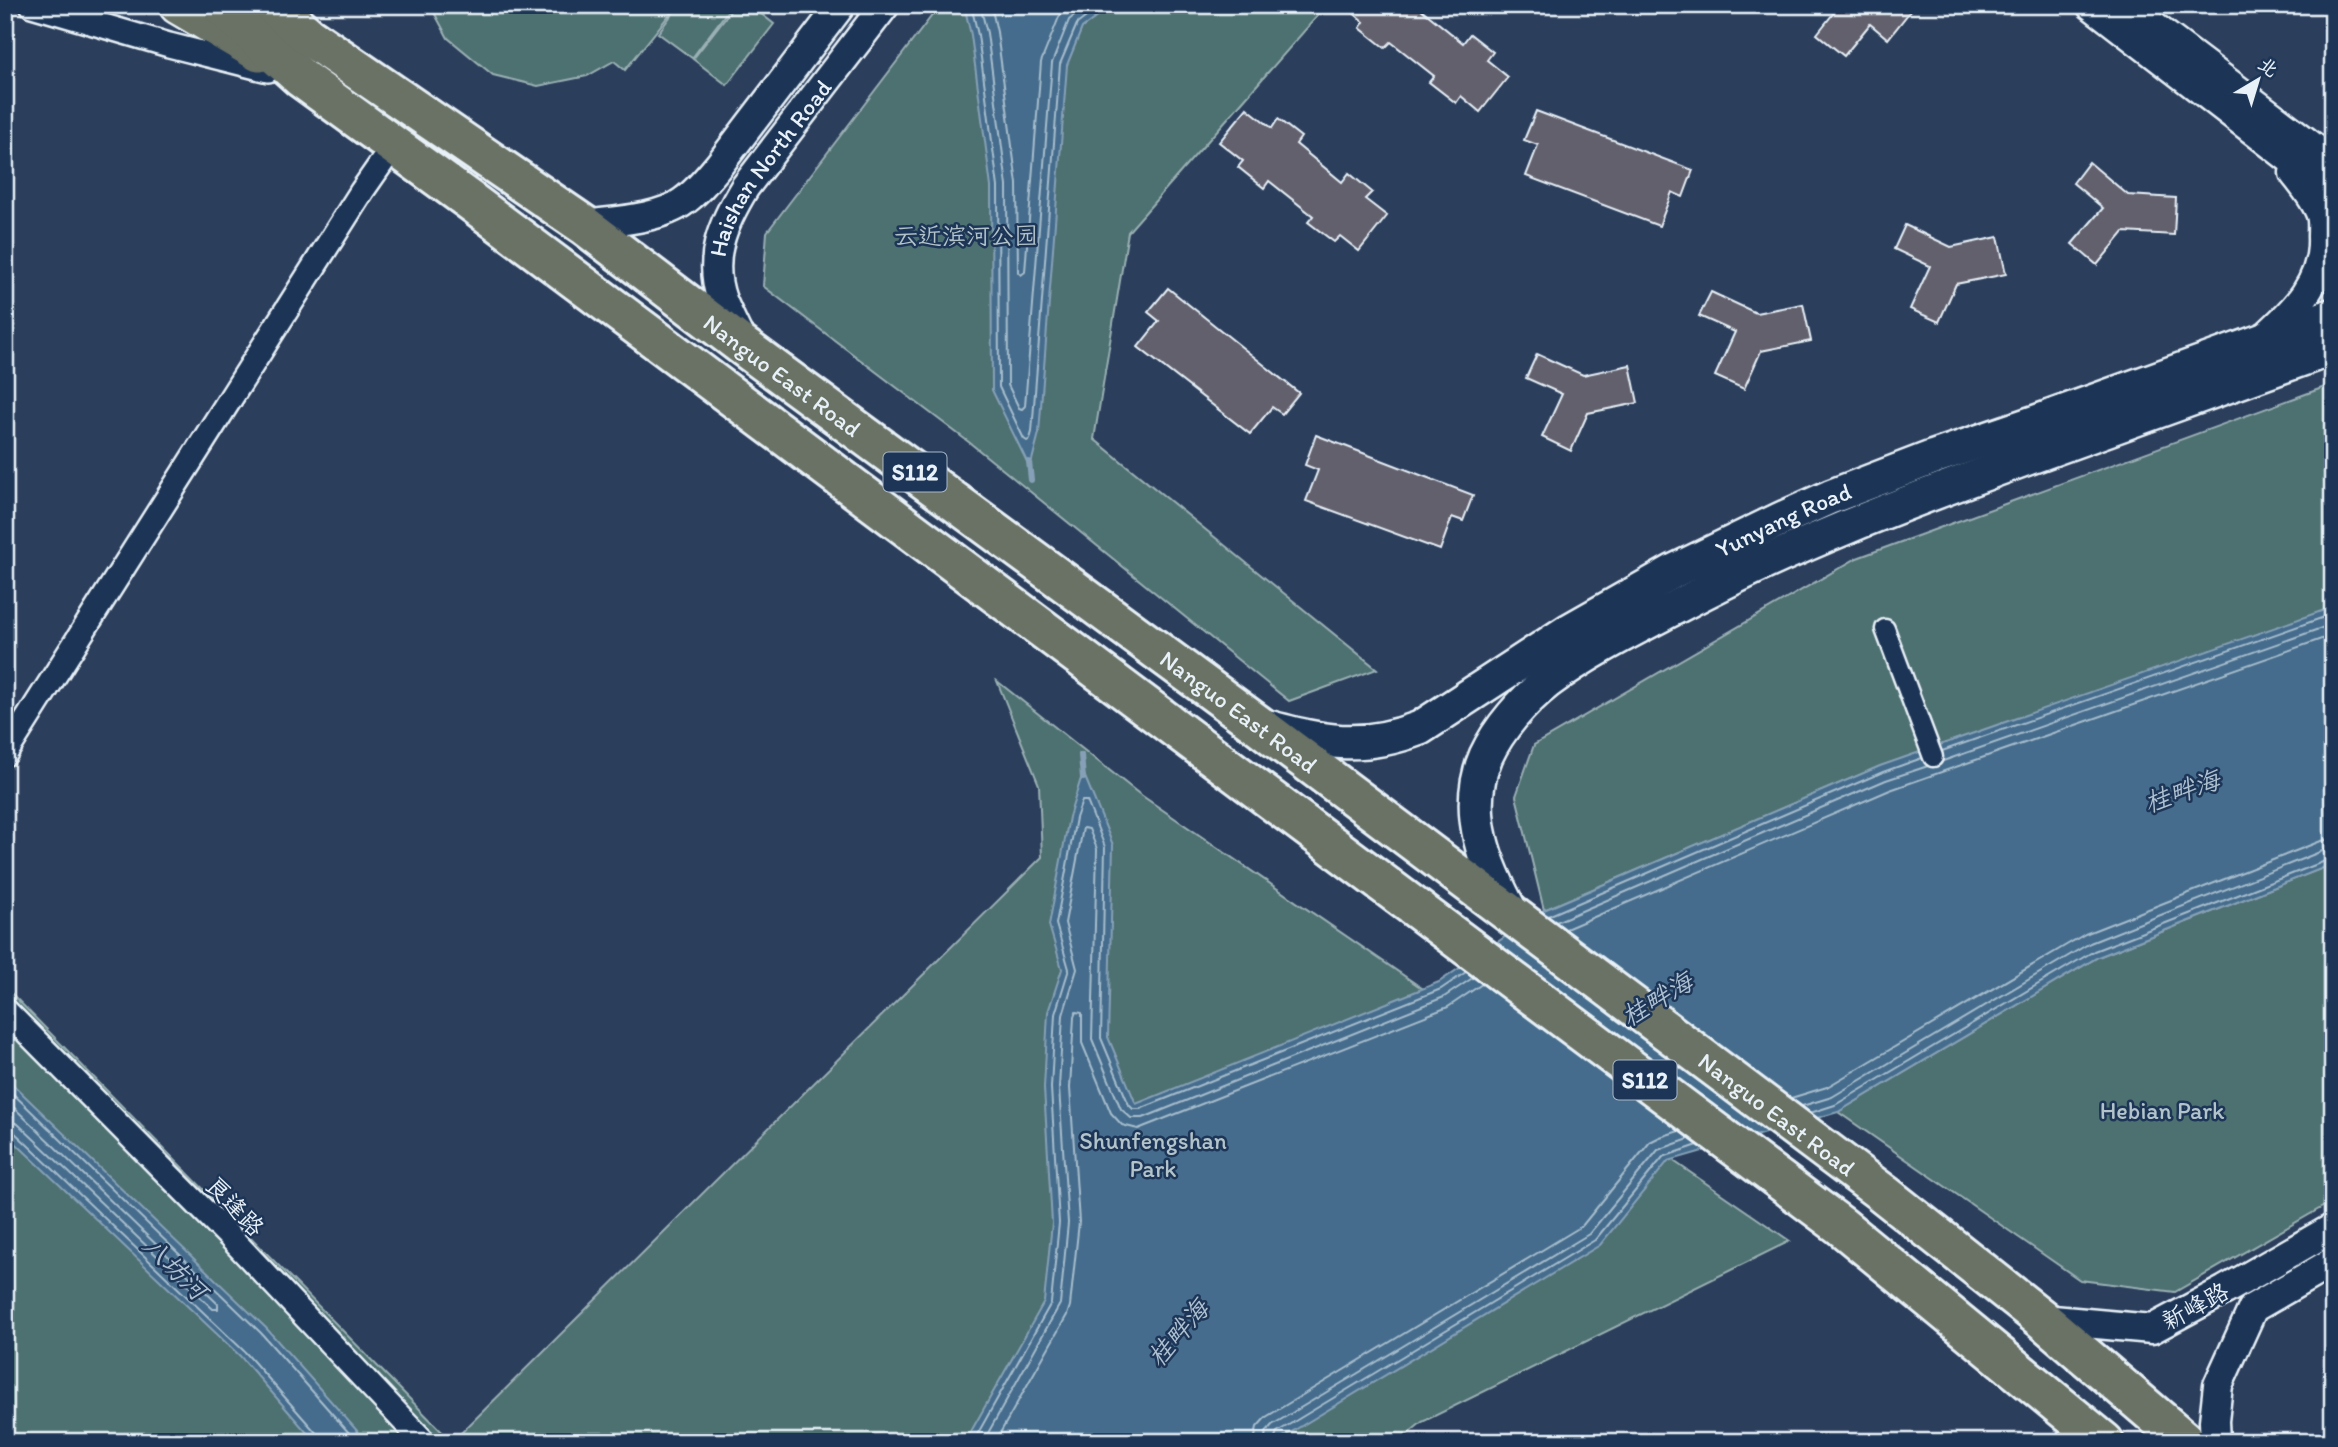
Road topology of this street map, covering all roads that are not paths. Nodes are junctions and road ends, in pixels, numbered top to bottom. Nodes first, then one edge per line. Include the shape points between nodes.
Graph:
1 (32, 5) edge
2 (178, 5) edge
3 (220, 5) edge
4 (273, 5) edge
5 (280, 5) edge
6 (841, 5) edge
7 (885, 5) edge
8 (2091, 5) edge
9 (2125, 5) edge
10 (309, 36) junction
11 (301, 78) junction
12 (2267, 141) junction
13 (394, 145) junction
14 (2333, 162) edge
15 (2333, 192) edge
16 (584, 225) junction
17 (2333, 315) edge
18 (2263, 339) junction
19 (744, 347) junction
20 (2333, 348) edge
21 (1674, 571) junction
22 (1714, 586) junction
23 (1885, 629) dead end
24 (1257, 723) junction
25 (5, 754) edge
26 (1933, 757) dead end
27 (1514, 918) junction
28 (5, 1010) edge
29 (2333, 1228) edge
30 (2333, 1262) edge
31 (2271, 1264) junction
32 (2266, 1300) junction
33 (2042, 1319) junction
34 (424, 1442) edge
35 (2104, 1442) edge
36 (2186, 1442) edge
37 (2215, 1442) edge

1 - 11 street
2 - 11 main road
3 - 11 highway, Nanguo East Road / S112
4 - 10 highway, Nanguo East Road / S112
5 - 10 main road, S112
6 - 16 street, Haishan North Road via 719,165 682,203 661,212
7 - 19 street, Haishan North Road via 728,215 717,246 716,276
8 - 12 street
9 - 14 street
10 - 16 highway, Nanguo East Road / S112
11 - 13 highway, Nanguo East Road / S112
12 - 15 street
12 - 18 street via 2306,188 2321,215 2322,244 2319,270 2307,294
13 - 25 street
13 - 35 highway, Nanguo East Road / S112 via 1842,1226
16 - 19 highway, Nanguo East Road / S112
17 - 18 main road, Yunyang Road
18 - 21 main road, Yunyang Road via 1830,497
19 - 24 highway, Nanguo East Road / S112
20 - 22 main road, Yunyang Road via 1943,489
21 - 22 main road via 1659,589 1664,597
21 - 24 main road, Yunyang Road via 1570,631 1420,728 1397,737 1339,743
22 - 27 main road, Yunyang Road via 1546,683 1524,703 1486,756 1477,785 1477,827 1492,879
23 - 26 street
24 - 27 highway, Nanguo East Road / S112
27 - 33 highway, Nanguo East Road / S112 via 1884,1194
28 - 34 street, 良逢路
29 - 31 street, 新峰路
30 - 32 street, 新峰路
31 - 32 street via 2245,1284 2239,1295 2245,1303
31 - 33 street, 新峰路 via 2152,1329
32 - 37 street, 新峰路 via 2253,1308 2218,1385
33 - 36 highway, Nanguo East Road / S112

